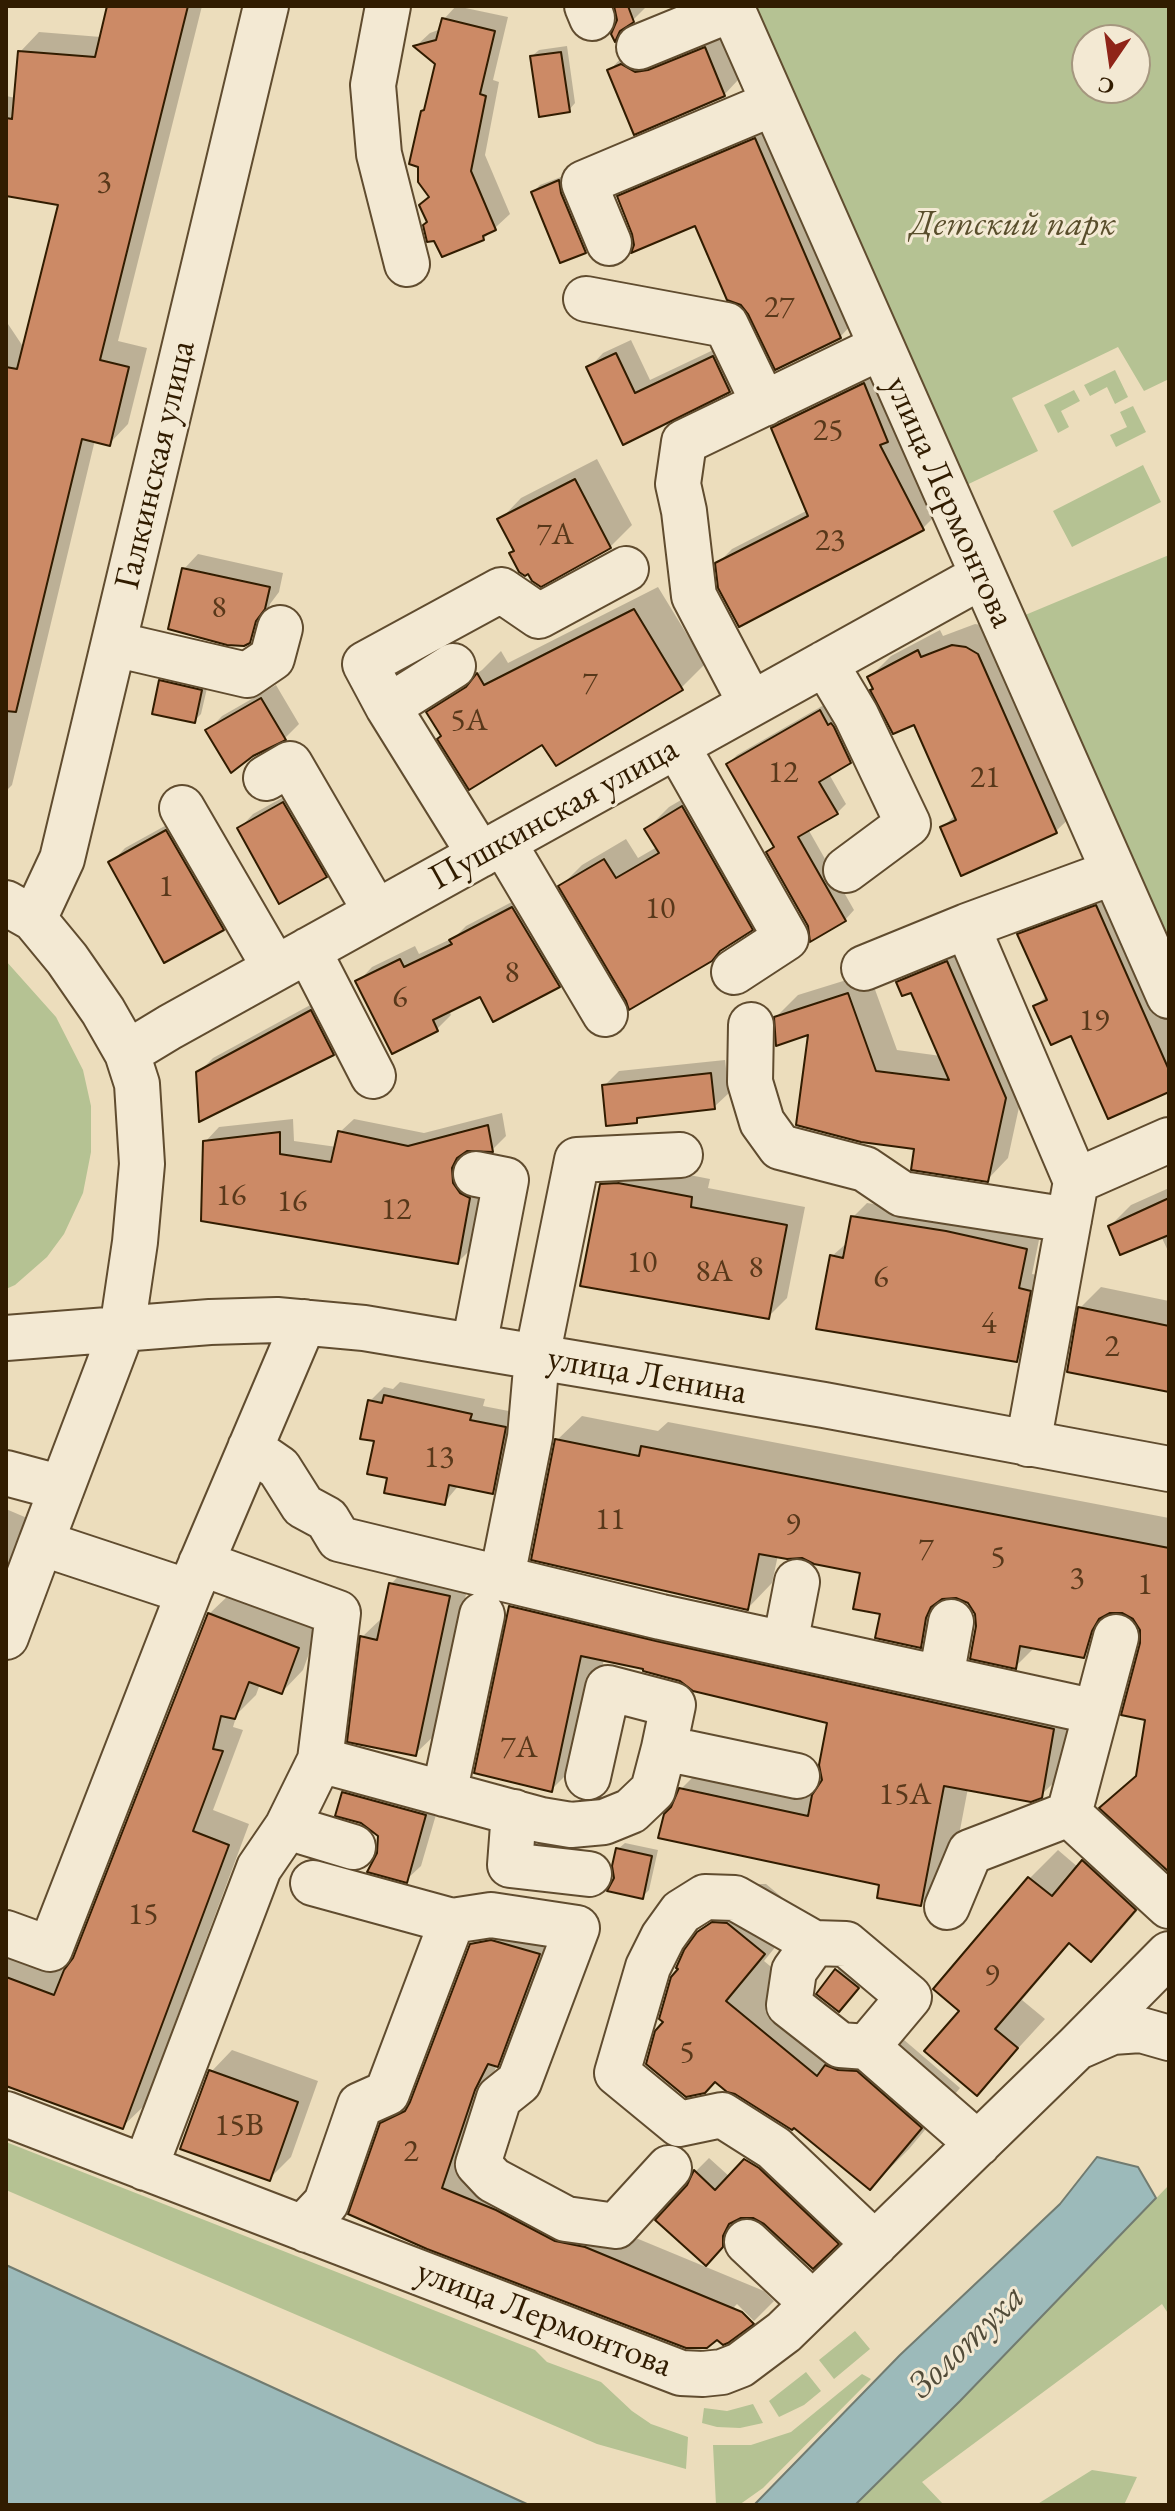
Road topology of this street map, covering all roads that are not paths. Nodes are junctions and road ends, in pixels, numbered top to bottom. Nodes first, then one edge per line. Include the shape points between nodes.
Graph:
1 (266, 6) edge
2 (388, 6) edge
3 (732, 7) edge
4 (639, 47) dead end
5 (774, 103) junction
6 (609, 243) dead end
7 (407, 264) dead end
8 (586, 299) dead end
9 (881, 347) junction
10 (764, 404) junction
11 (626, 569) dead end
12 (982, 576) junction
13 (280, 628) dead end
14 (114, 644) junction
15 (825, 663) junction
16 (453, 666) dead end
17 (751, 704) junction
18 (388, 707) junction
19 (677, 746) junction
20 (266, 778) dead end
21 (182, 808) dead end
22 (492, 848) junction
23 (846, 870) dead end
24 (1114, 872) junction
25 (20, 911) edge
26 (376, 912) junction
27 (967, 926) junction
28 (292, 959) junction
29 (864, 968) dead end
30 (734, 972) dead end
31 (1169, 996) edge
32 (605, 1014) dead end
33 (751, 1025) dead end
34 (127, 1053) junction
35 (373, 1076) dead end
36 (1169, 1140) edge
37 (680, 1155) dead end
38 (476, 1174) dead end
39 (1072, 1200) junction
40 (304, 1322) junction
41 (122, 1330) junction
42 (6, 1338) edge
43 (474, 1346) junction
44 (537, 1357) junction
45 (1028, 1444) junction
46 (250, 1448) junction
47 (1169, 1469) edge
48 (6, 1473) edge
49 (62, 1488) junction
50 (41, 1543) junction
51 (195, 1577) junction
52 (797, 1582) dead end
53 (492, 1596) junction
54 (951, 1622) dead end
55 (6, 1637) edge
56 (1116, 1637) dead end
57 (785, 1644) junction
58 (941, 1678) junction
59 (1096, 1712) junction
60 (664, 1748) junction
61 (320, 1760) junction
62 (797, 1776) dead end
63 (588, 1777) dead end
64 (444, 1794) junction
65 (514, 1812) junction
66 (1069, 1814) junction
67 (287, 1827) junction
68 (353, 1847) dead end
69 (589, 1874) dead end
70 (313, 1883) dead end
71 (1169, 1906) edge
72 (947, 1907) dead end
73 (452, 1921) junction
74 (6, 1933) edge
75 (814, 1943) junction
76 (1161, 1969) edge
77 (1169, 2038) edge
78 (867, 2047) junction
79 (1077, 2047) junction
80 (6, 2114) edge
81 (978, 2144) junction
82 (145, 2168) junction
83 (669, 2168) dead end
84 (307, 2230) junction
85 (747, 2242) dead end
86 (875, 2244) junction
87 (813, 2304) junction

1 - 14 street, Галкинская улица
2 - 7 street via 373,85 379,154
3 - 4 street
3 - 5 street, улица Лермонтова
5 - 6 street via 584,183
5 - 9 street, улица Лермонтова
8 - 10 street via 726,325
9 - 10 street
9 - 12 street, улица Лермонтова
10 - 17 street via 684,442 678,484 694,596
11 - 18 street via 539,616 501,590 365,664
12 - 15 street, Пушкинская улица
12 - 24 street, улица Лермонтова
13 - 14 street via 272,658 247,675
14 - 25 street, Галкинская улица via 62,859
15 - 17 street, Пушкинская улица
15 - 23 street via 908,824
16 - 18 street
17 - 19 street, Пушкинская улица
18 - 22 street
19 - 22 street, Пушкинская улица
19 - 30 street via 786,938
20 - 26 street via 290,764
21 - 28 street
22 - 26 street, Пушкинская улица
22 - 32 street
24 - 27 street
24 - 31 street, улица Лермонтова
25 - 34 street via 94,998
26 - 28 street, Пушкинская улица
27 - 29 street
27 - 39 street
28 - 34 street, Пушкинская улица
28 - 35 street
33 - 39 street via 750,1082 762,1122 780,1147 865,1169 902,1194
34 - 41 street via 137,1084 142,1164
36 - 39 street
37 - 44 street via 577,1160
38 - 43 street via 506,1180
39 - 45 street
40 - 41 street, улица Ленина via 210,1322
40 - 43 street, улица Ленина
40 - 46 street
41 - 42 street, улица Ленина
41 - 49 street
43 - 44 street, улица Ленина
44 - 45 street, улица Ленина
44 - 53 street via 530,1437
45 - 47 street, улица Ленина
46 - 51 street
46 - 53 street via 279,1468 303,1506 327,1519 339,1539
48 - 49 street
49 - 50 street
50 - 51 street
50 - 55 street
51 - 61 street via 338,1613
51 - 74 street via 50,1949
52 - 57 street
53 - 57 street via 661,1617
53 - 64 street
54 - 58 street
56 - 59 street
57 - 58 street
58 - 59 street
59 - 66 street
60 - 62 street
60 - 63 street via 673,1705 608,1688
60 - 65 street via 653,1790 631,1811 604,1822 571,1825
61 - 64 street
61 - 67 street
64 - 65 street
65 - 69 street via 510,1865
66 - 71 street
66 - 72 street via 970,1852
67 - 68 street
67 - 82 street via 259,1868
70 - 73 street
73 - 83 street via 491,1915 577,1928 519,2082 499,2098 478,2164 493,2180 566,2219 616,2226
73 - 84 street via 387,2093 360,2105 326,2203
75 - 78 street via 794,1971 789,2005 840,2045
75 - 78 street via 846,1944 909,1997
75 - 86 street via 735,1898 705,1897 681,1912 648,1967 617,2073 679,2124 722,2115 774,2148
76 - 79 street, улица Лермонтова
77 - 79 street, улица Лермонтова via 1141,2030 1112,2032
78 - 81 street
79 - 81 street, улица Лермонтова
80 - 82 street, улица Лермонтова
81 - 86 street, улица Лермонтова
82 - 84 street, улица Лермонтова
84 - 87 street, улица Лермонтова via 681,2373 713,2373 740,2365
85 - 87 street
86 - 87 street, улица Лермонтова

